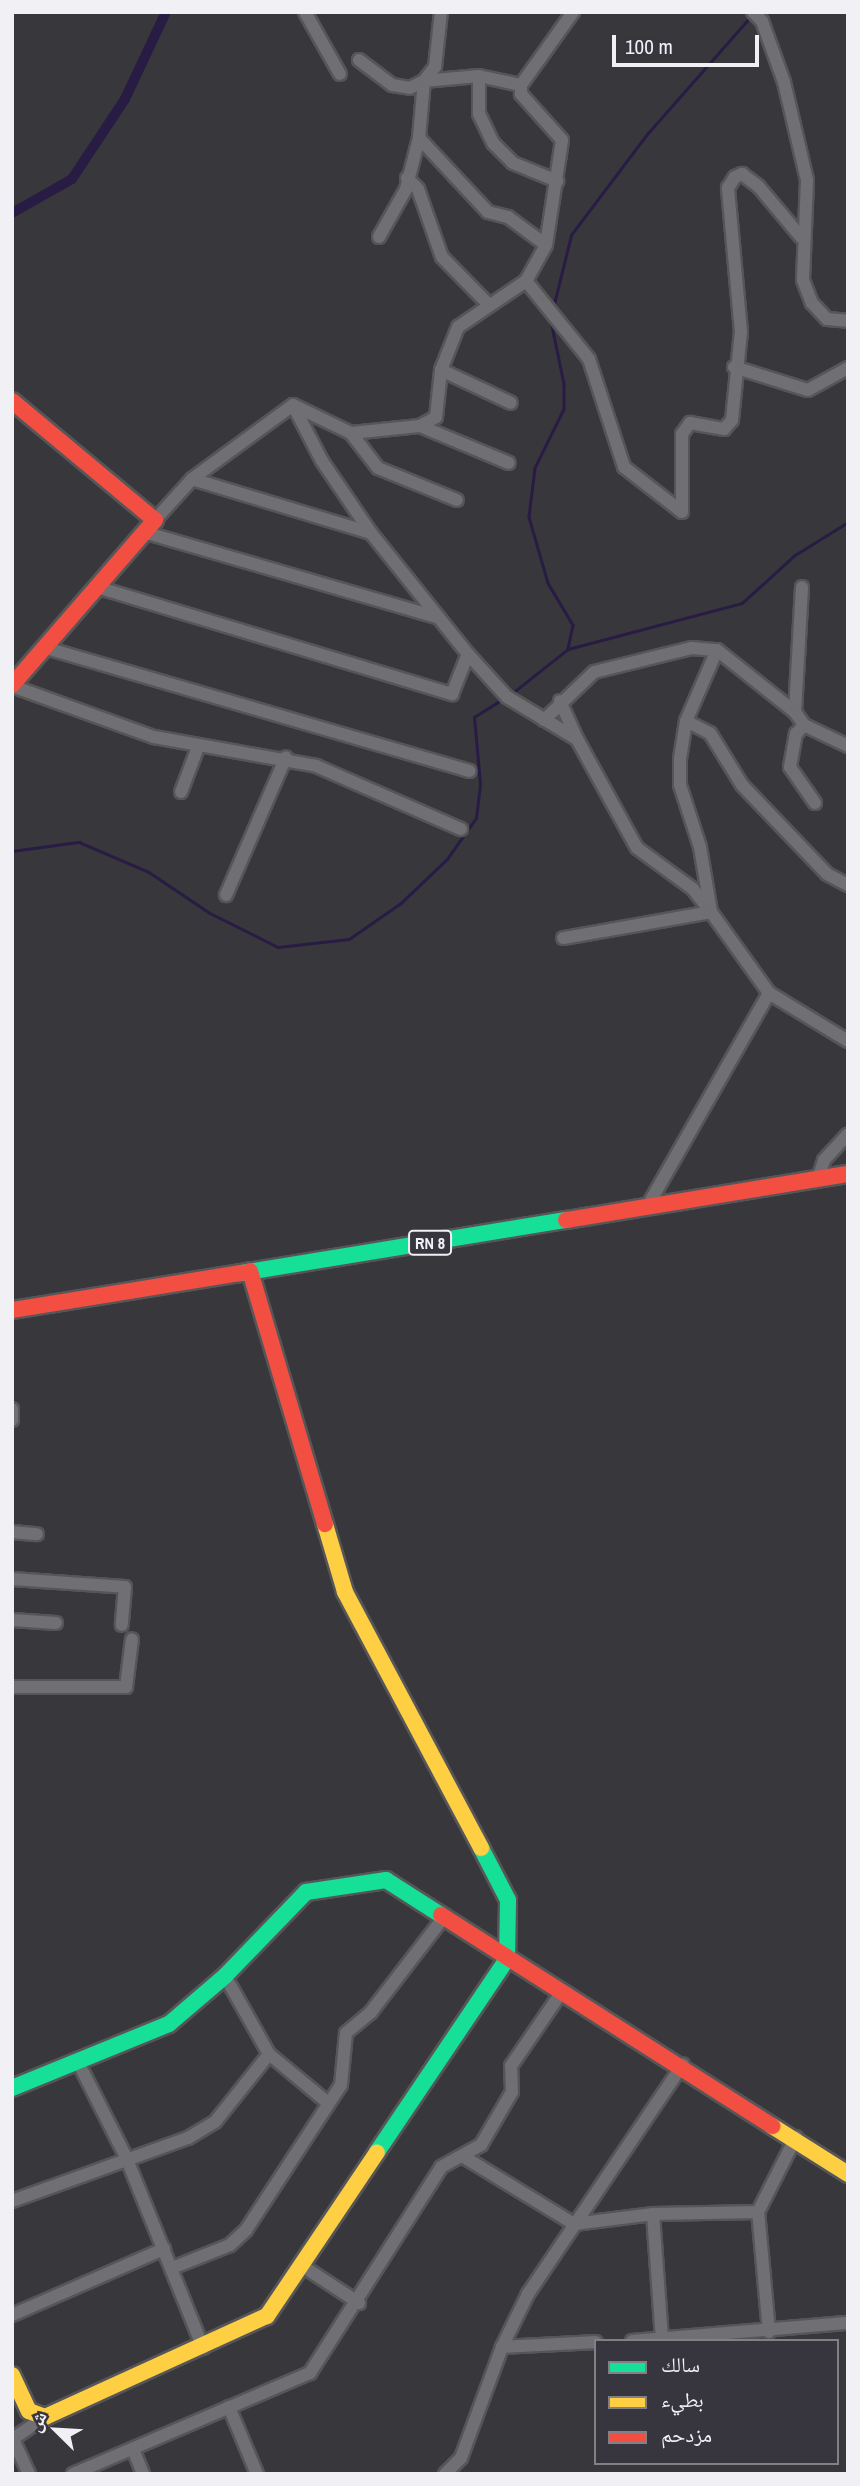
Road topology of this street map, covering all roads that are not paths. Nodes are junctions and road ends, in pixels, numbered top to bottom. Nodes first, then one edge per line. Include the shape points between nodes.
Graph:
1 (305, 12) edge
2 (441, 12) edge
3 (752, 12) edge
4 (570, 13) edge
5 (359, 60) dead end
6 (340, 74) dead end
7 (479, 76) junction
8 (424, 81) junction
9 (521, 85) junction
10 (419, 138) junction
11 (407, 178) junction
12 (557, 181) junction
13 (379, 237) dead end
14 (801, 237) junction
15 (546, 245) junction
16 (526, 281) junction
17 (487, 303) junction
18 (848, 321) edge
19 (734, 367) junction
20 (848, 368) edge
21 (441, 370) junction
22 (12, 401) edge
23 (511, 403) dead end
24 (293, 405) junction
25 (420, 426) junction
26 (351, 433) junction
27 (509, 463) dead end
28 (192, 479) junction
29 (457, 500) dead end
30 (151, 527) junction
31 (371, 533) junction
32 (802, 587) dead end
33 (100, 588) junction
34 (439, 618) junction
35 (46, 648) junction
36 (717, 650) junction
37 (468, 654) junction
38 (12, 685) edge
39 (560, 701) junction
40 (795, 712) junction
41 (544, 720) junction
42 (686, 721) junction
43 (804, 725) junction
44 (577, 739) junction
45 (848, 746) edge
46 (198, 747) junction
47 (286, 757) junction
48 (470, 771) dead end
49 (181, 792) dead end
50 (815, 803) dead end
51 (461, 829) dead end
52 (848, 885) edge
53 (226, 895) dead end
54 (711, 912) junction
55 (563, 938) dead end
56 (769, 992) junction
57 (848, 1041) edge
58 (848, 1134) edge
59 (848, 1174) edge
60 (818, 1179) junction
61 (647, 1207) junction
62 (250, 1271) junction
63 (12, 1311) edge
64 (12, 1409) edge
65 (12, 1420) edge
66 (12, 1532) edge
67 (37, 1534) dead end
68 (12, 1578) edge
69 (12, 1619) edge
70 (56, 1623) dead end
71 (122, 1625) dead end
72 (132, 1639) dead end
73 (12, 1687) edge
74 (444, 1917) junction
75 (507, 1959) junction
76 (225, 1976) junction
77 (561, 1993) junction
78 (270, 2054) junction
79 (79, 2064) junction
80 (683, 2064) junction
81 (12, 2088) edge
82 (328, 2103) junction
83 (796, 2137) junction
84 (126, 2157) junction
85 (470, 2158) junction
86 (848, 2174) edge
87 (12, 2201) edge
88 (758, 2212) junction
89 (653, 2214) junction
90 (574, 2224) junction
91 (164, 2249) junction
92 (304, 2267) junction
93 (172, 2268) junction
94 (359, 2303) junction
95 (12, 2315) edge
96 (848, 2323) edge
97 (769, 2332) junction
98 (662, 2339) edge
99 (594, 2342) edge
100 (502, 2347) junction
101 (203, 2348) junction
102 (12, 2375) edge
103 (229, 2407) junction
104 (45, 2417) junction
105 (13, 2438) edge
106 (132, 2449) junction
107 (29, 2474) edge
108 (73, 2474) edge
109 (143, 2474) edge
110 (257, 2474) edge
111 (445, 2474) edge

1 - 6 street
2 - 8 street via 435,67
3 - 14 street via 762,21 784,82 807,180
4 - 9 street
5 - 8 street via 392,85 410,88
7 - 8 street
7 - 9 street
7 - 12 street via 479,114 493,143 513,163
8 - 10 street
9 - 12 street via 521,94 562,141
10 - 11 street
10 - 15 street via 488,212 508,217
11 - 13 street via 399,206
11 - 17 street via 418,189 442,257
12 - 15 street
14 - 18 street via 803,280 812,303 827,319
14 - 19 street via 759,187 742,174 735,177 728,188 741,332
15 - 16 street
16 - 17 street
16 - 19 street via 589,359 624,467 676,513 685,505 682,434 690,424 724,429 732,420
17 - 21 street via 458,327
19 - 20 street via 808,390
21 - 23 street
21 - 25 street via 436,416
22 - 30 street
24 - 26 street
24 - 28 street
24 - 31 street via 322,461
25 - 26 street
25 - 27 street
26 - 29 street via 378,468
28 - 30 street
28 - 31 street
30 - 33 street
30 - 34 street
31 - 34 street
32 - 40 street
33 - 35 street
33 - 37 street via 452,694
34 - 37 street
35 - 38 street
35 - 48 street
36 - 39 street via 692,648 594,672
36 - 40 street
36 - 42 street
37 - 41 street via 507,697
38 - 46 street via 154,737
39 - 41 street
39 - 44 street
40 - 43 street
41 - 44 street
42 - 52 street via 710,733 742,785 827,874
42 - 54 street via 680,785 700,846
43 - 45 street
43 - 50 street via 796,734 790,766
44 - 54 street via 637,848 693,889
46 - 47 street
46 - 49 street
47 - 51 street
47 - 53 street
54 - 55 street
54 - 56 street
56 - 57 street
56 - 61 street
58 - 60 street via 824,1160
59 - 60 street, RN 8
60 - 61 street, RN 8
61 - 62 street, RN 8
62 - 63 street, RN 8
62 - 75 street via 345,1592 508,1900
64 - 65 street
66 - 67 street
68 - 71 street via 125,1587
69 - 70 street
72 - 73 street via 126,1687
74 - 75 street
74 - 76 street via 386,1880 313,1889
74 - 82 street via 371,2012 346,2033 340,2052 343,2077
75 - 77 street
75 - 92 street
76 - 78 street
76 - 79 street via 169,2024
77 - 80 street
77 - 85 street via 511,2066 512,2092
78 - 82 street
78 - 84 street via 215,2122 188,2138
79 - 81 street
79 - 84 street
80 - 83 street
80 - 90 street
82 - 93 street via 238,2240
83 - 86 street
83 - 88 street
84 - 87 street
84 - 91 street
85 - 90 street
85 - 94 street via 441,2167
88 - 89 street
88 - 97 street
89 - 90 street
89 - 98 street
90 - 100 street via 528,2294
91 - 93 street
91 - 95 street
92 - 94 street
92 - 101 street via 267,2316
93 - 101 street
94 - 103 street via 310,2373
96 - 97 street
97 - 98 street
99 - 100 street
100 - 111 street via 461,2458
101 - 104 street
102 - 104 street via 29,2411
103 - 106 street
103 - 110 street
104 - 105 street
105 - 107 street
106 - 108 street
106 - 109 street

